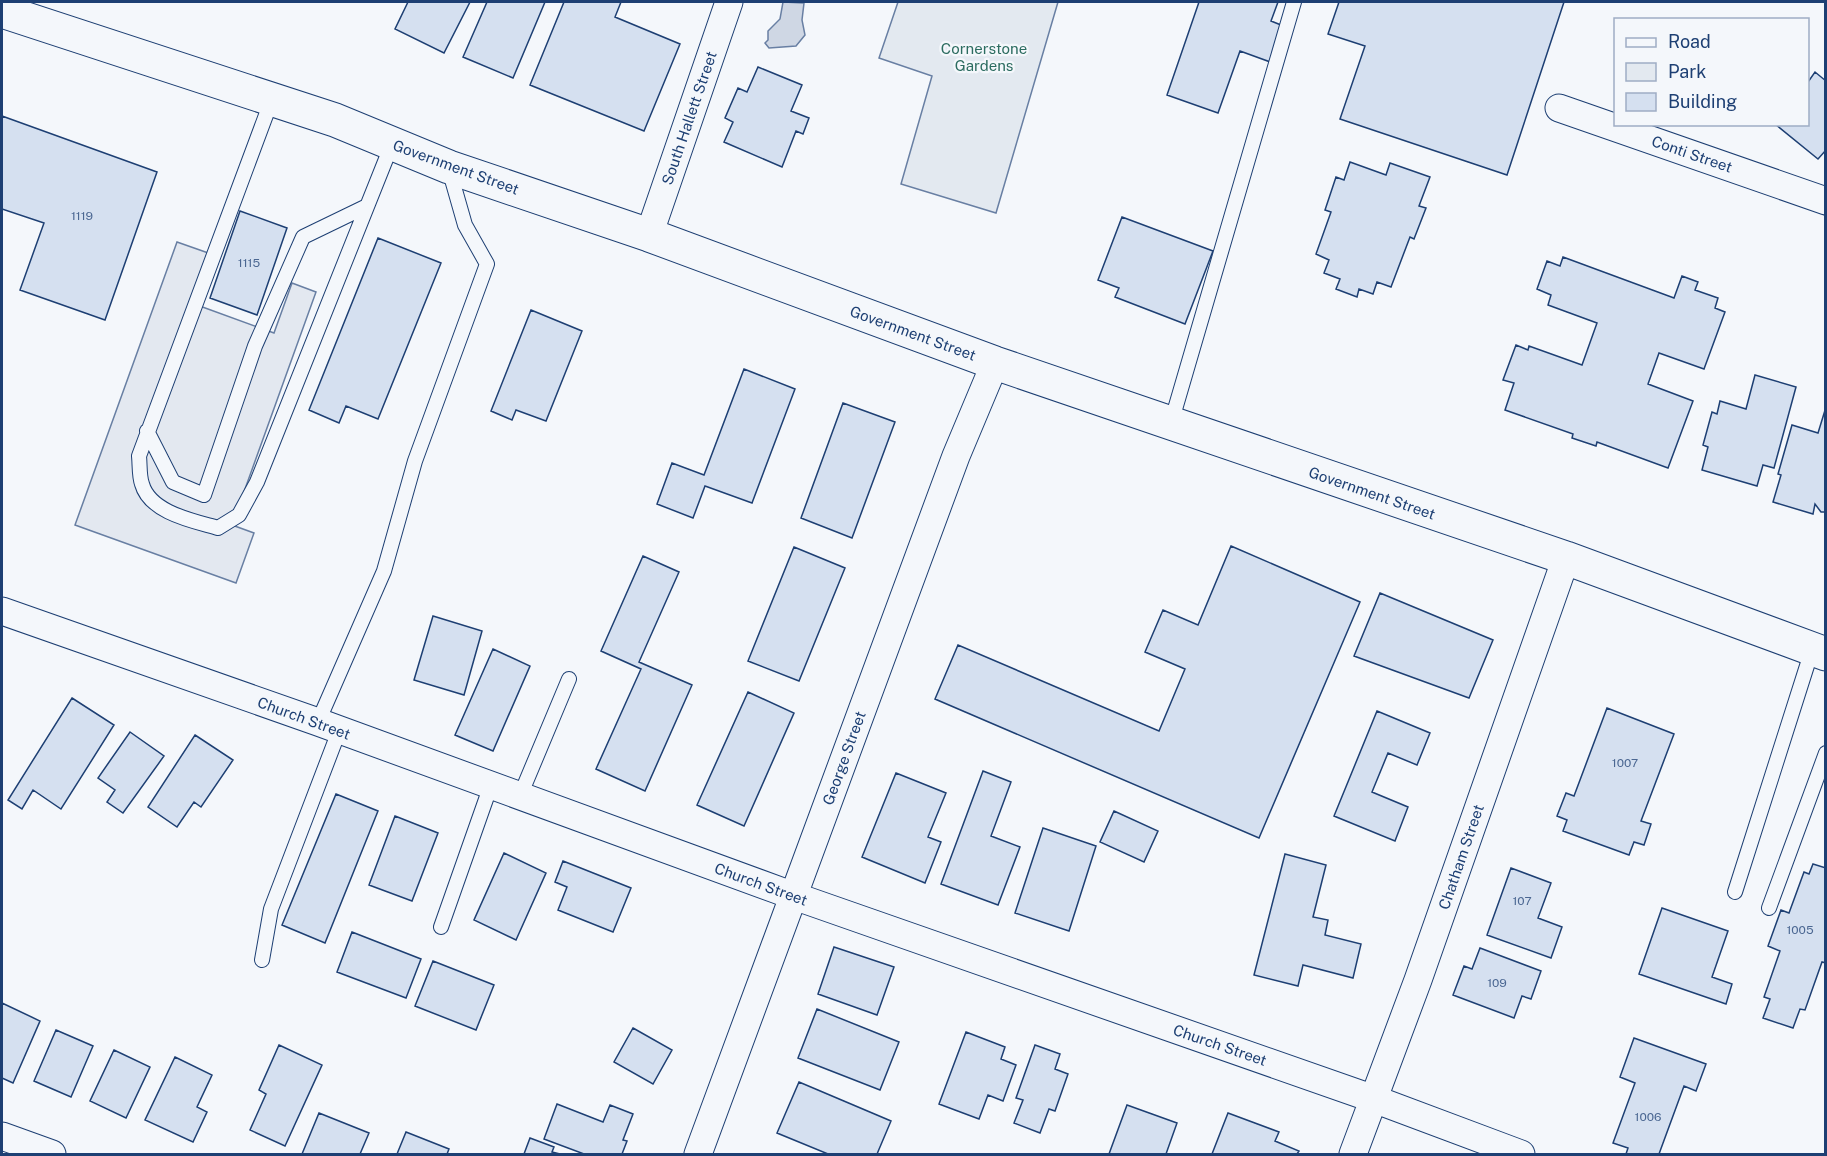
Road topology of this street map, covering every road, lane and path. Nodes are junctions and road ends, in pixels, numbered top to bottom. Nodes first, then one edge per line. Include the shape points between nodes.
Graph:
1 (729, 2) edge
2 (1294, 2) edge
3 (2, 11) edge
4 (272, 99) junction
5 (1559, 108) dead end
6 (392, 144) junction
7 (449, 167) junction
8 (1826, 201) edge
9 (366, 207) junction
10 (649, 235) junction
11 (995, 363) junction
12 (1170, 425) junction
13 (147, 431) junction
14 (1566, 558) junction
15 (2, 611) edge
16 (1819, 652) edge
17 (569, 679) dead end
18 (328, 726) junction
19 (1826, 753) edge
20 (491, 785) junction
21 (520, 796) junction
22 (1735, 892) dead end
23 (794, 896) junction
24 (1769, 908) dead end
25 (441, 927) dead end
26 (262, 960) dead end
27 (1374, 1099) junction
28 (2, 1136) edge
29 (52, 1155) edge
30 (698, 1155) edge
31 (1353, 1155) edge
32 (1521, 1155) edge

1 - 10 street, South Hallett Street
2 - 12 lane
3 - 4 main road, Government Street
4 - 6 main road, Government Street
4 - 13 lane
5 - 8 street, Conti Street
6 - 7 main road, Government Street
6 - 9 lane
7 - 10 main road, Government Street
7 - 18 lane via 465,225 488,264 415,461 384,571
9 - 13 lane via 303,237 255,346 204,495 173,482
9 - 13 lane via 261,474 239,515 218,528 163,510 142,487 139,456
10 - 11 main road, Government Street
11 - 12 main road, Government Street
11 - 23 street, George Street via 956,456
12 - 14 main road, Government Street
14 - 16 main road, Government Street
14 - 27 street, Chatham Street
15 - 18 street, Church Street
16 - 22 lane
17 - 21 lane
18 - 20 street, Church Street
18 - 26 lane via 271,909
19 - 24 lane
20 - 21 street, Church Street
20 - 25 lane
21 - 23 street, Church Street
23 - 27 street, Church Street
23 - 30 street, George Street
27 - 31 street, Chatham Street
27 - 32 street, Church Street
28 - 29 street

